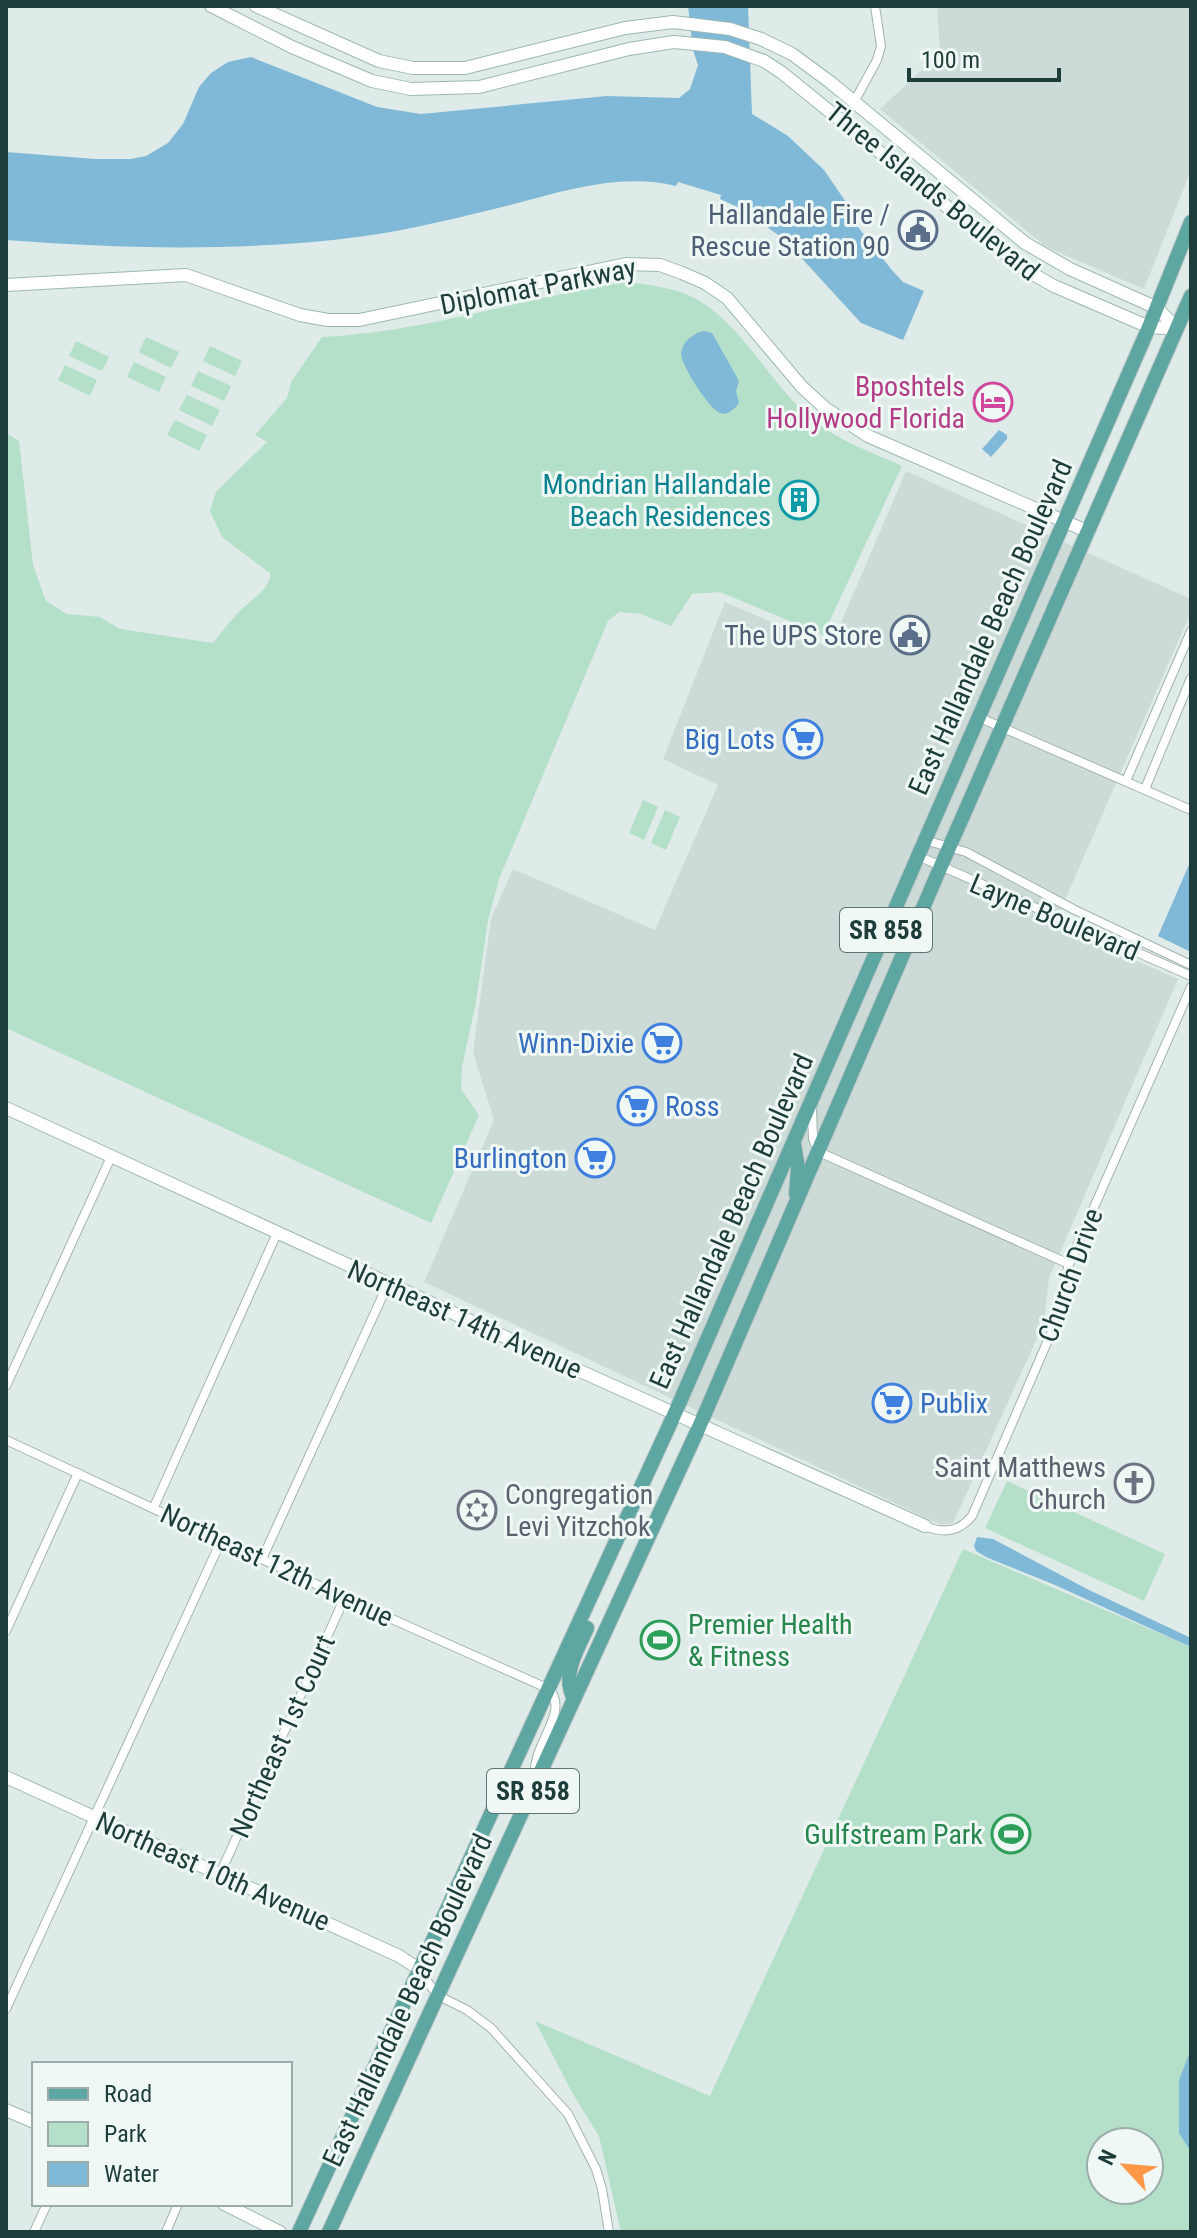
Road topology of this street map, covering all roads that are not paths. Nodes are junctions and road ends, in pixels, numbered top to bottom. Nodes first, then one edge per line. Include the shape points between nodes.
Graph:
1 (256, 6) edge
2 (875, 6) edge
3 (218, 8) edge
4 (283, 19) junction
5 (274, 39) junction
6 (854, 102) junction
7 (1191, 222) edge
8 (6, 285) edge
9 (1191, 296) edge
10 (1157, 308) junction
11 (1149, 327) junction
12 (1177, 329) junction
13 (1064, 521) junction
14 (1089, 532) junction
15 (1191, 631) edge
16 (1191, 678) edge
17 (978, 717) junction
18 (1003, 728) junction
19 (1126, 781) junction
20 (1145, 789) junction
21 (1191, 810) edge
22 (925, 840) junction
23 (949, 847) junction
24 (918, 856) junction
25 (941, 866) junction
26 (1191, 965) edge
27 (1191, 976) edge
28 (1191, 987) edge
29 (813, 1098) junction
30 (6, 1108) edge
31 (794, 1142) junction
32 (819, 1152) junction
33 (111, 1157) junction
34 (795, 1207) junction
35 (277, 1233) junction
36 (1069, 1264) junction
37 (388, 1284) junction
38 (6, 1386) edge
39 (675, 1413) junction
40 (700, 1425) junction
41 (6, 1440) edge
42 (78, 1473) junction
43 (154, 1507) junction
44 (925, 1526) joint
45 (221, 1541) junction
46 (262, 1559) junction
47 (345, 1597) junction
48 (590, 1600) junction
49 (6, 1631) edge
50 (549, 1689) junction
51 (574, 1699) junction
52 (6, 1777) edge
53 (534, 1787) junction
54 (95, 1818) junction
55 (220, 1874) junction
56 (419, 1969) junction
57 (437, 1995) junction
58 (6, 2009) edge
59 (6, 2110) edge
60 (32, 2121) edge
61 (46, 2206) edge
62 (177, 2206) edge
63 (228, 2206) edge
64 (34, 2232) edge
65 (166, 2232) edge
66 (280, 2232) edge
67 (299, 2232) edge
68 (329, 2232) edge
69 (609, 2232) edge

1 - 4 street, Three Islands Boulevard
2 - 6 street via 881,46
3 - 5 street, Three Islands Boulevard
4 - 5 street
4 - 6 street, Three Islands Boulevard via 379,61 413,68 465,68 673,22 730,29 792,54
5 - 11 street, Three Islands Boulevard via 372,81 411,89 479,87 674,42 725,47 764,61 817,98 1006,257 1054,286
6 - 10 street, Three Islands Boulevard via 1025,243
7 - 10 main road, East Hallandale Beach Boulevard / SR 858
8 - 13 street, Diplomat Parkway via 186,275 300,315 359,320 626,264 660,265 727,298 802,387 868,436
9 - 12 main road, East Hallandale Beach Boulevard / SR 858
10 - 11 main road, East Hallandale Beach Boulevard / SR 858
10 - 12 street, Three Islands Boulevard
11 - 12 street, Three Islands Boulevard
11 - 13 main road, East Hallandale Beach Boulevard / SR 858
12 - 14 main road, East Hallandale Beach Boulevard / SR 858
13 - 14 street, Diplomat Parkway
13 - 17 main road, East Hallandale Beach Boulevard / SR 858
14 - 18 main road, East Hallandale Beach Boulevard / SR 858
15 - 19 street
16 - 20 street
17 - 18 street
17 - 22 main road, East Hallandale Beach Boulevard / SR 858
18 - 19 street
18 - 23 main road, East Hallandale Beach Boulevard / SR 858
19 - 20 street
20 - 21 street
22 - 23 street, Layne Boulevard
22 - 24 main road, East Hallandale Beach Boulevard / SR 858
23 - 25 main road, East Hallandale Beach Boulevard / SR 858
23 - 26 street, Layne Boulevard
24 - 25 street, Layne Boulevard
24 - 29 main road, East Hallandale Beach Boulevard / SR 858
25 - 27 street, Layne Boulevard
25 - 32 main road, East Hallandale Beach Boulevard / SR 858
28 - 36 street, Church Drive
29 - 31 main road, East Hallandale Beach Boulevard / SR 858
29 - 32 street via 811,1127
30 - 33 street, Northeast 14th Avenue
31 - 34 main road
31 - 39 main road, East Hallandale Beach Boulevard / SR 858
32 - 34 main road, East Hallandale Beach Boulevard / SR 858
32 - 36 street
33 - 35 street, Northeast 14th Avenue
33 - 38 street
34 - 40 main road, East Hallandale Beach Boulevard / SR 858
35 - 37 street, Northeast 14th Avenue
35 - 43 street
36 - 44 street, Church Drive via 1055,1324 972,1516 953,1530
37 - 39 street, Northeast 14th Avenue
37 - 46 street
39 - 40 street, Northeast 14th Avenue
39 - 48 main road, East Hallandale Beach Boulevard / SR 858
40 - 44 street, Northeast 14th Avenue
40 - 51 main road, East Hallandale Beach Boulevard / SR 858
41 - 42 street, Northeast 12th Avenue
42 - 43 street, Northeast 12th Avenue
42 - 49 street
43 - 45 street, Northeast 12th Avenue
45 - 46 street, Northeast 12th Avenue
45 - 54 street
46 - 47 street, Northeast 12th Avenue
47 - 50 street, Northeast 12th Avenue
47 - 55 street, Northeast 1st Court
48 - 50 main road, East Hallandale Beach Boulevard / SR 858
48 - 51 main road via 590,1622 567,1682
50 - 53 street via 557,1704 535,1757
50 - 56 main road, East Hallandale Beach Boulevard / SR 858
51 - 53 main road, East Hallandale Beach Boulevard / SR 858
52 - 54 street, Northeast 10th Avenue
53 - 57 main road, East Hallandale Beach Boulevard / SR 858
54 - 55 street, Northeast 10th Avenue
54 - 58 street
55 - 56 street, Northeast 10th Avenue
56 - 57 street
56 - 67 main road, East Hallandale Beach Boulevard / SR 858
57 - 68 main road, East Hallandale Beach Boulevard / SR 858
57 - 69 street via 491,2028 568,2114 596,2169
59 - 60 street
61 - 64 street
62 - 65 street
63 - 66 street

